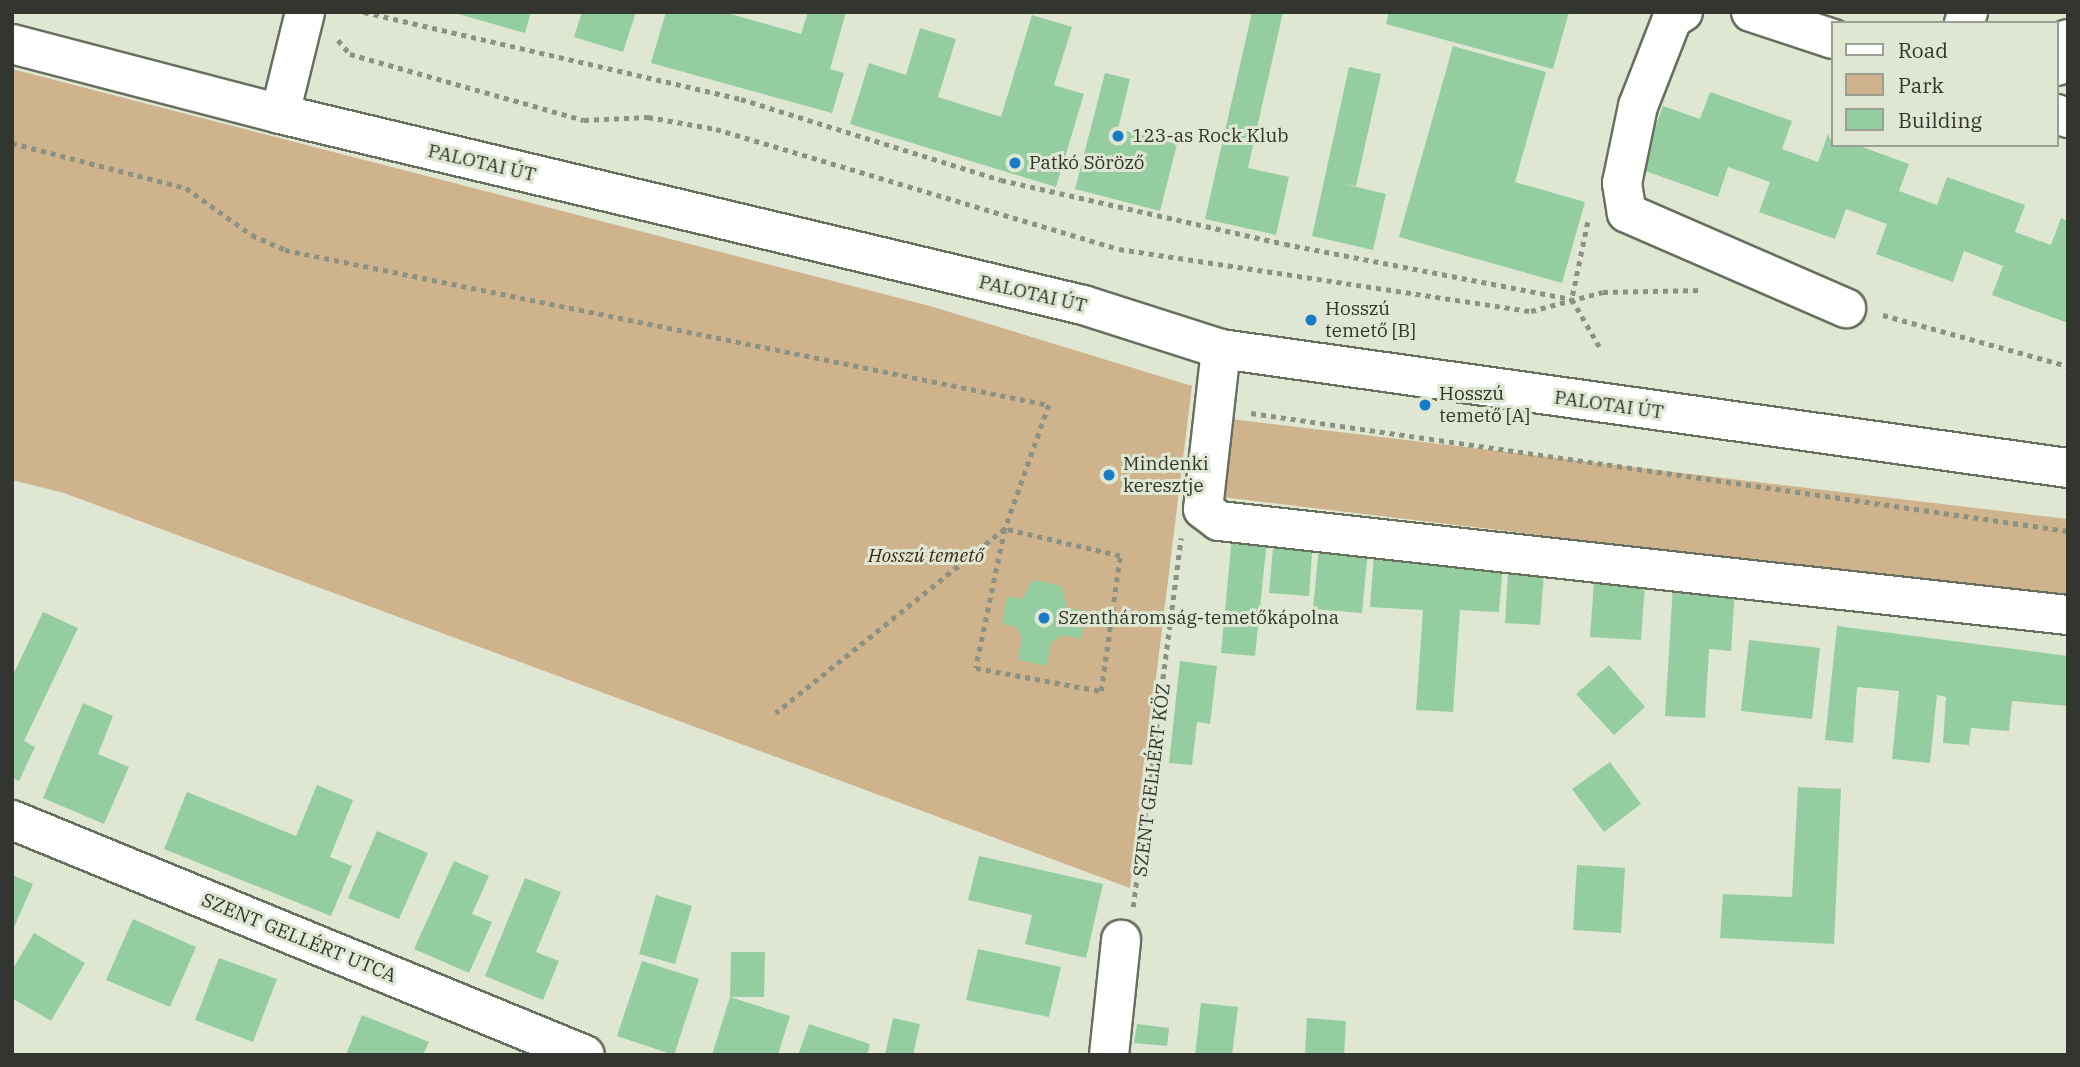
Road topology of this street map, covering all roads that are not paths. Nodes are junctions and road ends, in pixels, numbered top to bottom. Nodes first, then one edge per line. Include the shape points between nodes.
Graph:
1 (1683, 12) edge
2 (1751, 12) edge
3 (320, 24) edge
4 (1832, 39) edge
5 (2068, 39) edge
6 (12, 44) edge
7 (2059, 61) edge
8 (279, 114) junction
9 (1846, 308) dead end
10 (1221, 349) junction
11 (2068, 468) edge
12 (2068, 615) edge
13 (12, 820) edge
14 (1121, 940) road end
15 (585, 1055) edge
16 (1108, 1055) edge

1 - 9 main road via 1672,19 1638,106 1622,183 1627,213
2 - 4 main road
3 - 8 main road
5 - 7 main road
6 - 8 main road, PALOTAI ÚT
8 - 10 main road, PALOTAI ÚT via 1083,304
10 - 11 main road, PALOTAI ÚT
10 - 12 main road via 1203,509 1219,521
13 - 15 main road, SZENT GELLÉRT UTCA
14 - 16 main road

